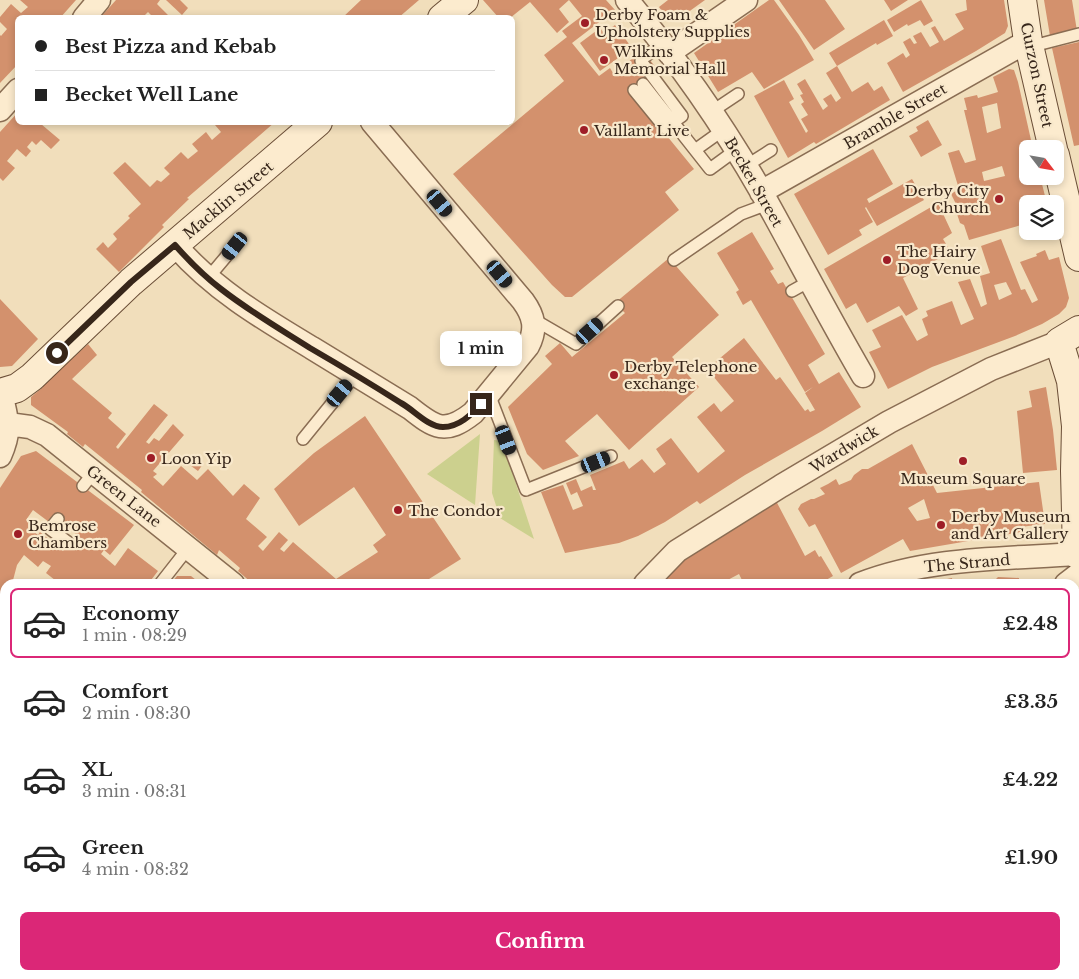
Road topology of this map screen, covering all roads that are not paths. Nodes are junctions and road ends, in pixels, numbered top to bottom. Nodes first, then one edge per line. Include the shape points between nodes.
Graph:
1 (99, 0) edge
2 (464, 0) edge
3 (626, 0) edge
4 (746, 0) edge
5 (1022, 0) edge
6 (86, 15) edge
7 (446, 15) edge
8 (1079, 34) edge
9 (1028, 44) junction
10 (655, 53) junction
11 (639, 87) dead end
12 (15, 93) edge
13 (738, 94) dead end
14 (0, 110) edge
15 (717, 121) junction
16 (674, 122) junction
17 (315, 125) edge
18 (375, 125) edge
19 (1051, 140) edge
20 (695, 150) junction
21 (771, 150) dead end
22 (741, 158) junction
23 (1062, 185) edge
24 (765, 198) junction
25 (175, 245) junction
26 (235, 246) dead end
27 (1079, 257) edge
28 (674, 260) dead end
29 (208, 278) junction
30 (618, 306) dead end
31 (533, 319) junction
32 (1069, 336) edge
33 (355, 374) junction
34 (863, 376) dead end
35 (1, 393) edge
36 (489, 394) junction
37 (8, 424) junction
38 (303, 439) dead end
39 (0, 456) edge
40 (611, 456) dead end
41 (58, 520) dead end
42 (68, 544) dead end
43 (189, 547) junction
44 (1078, 561) edge
45 (164, 579) edge
46 (227, 579) edge
47 (650, 579) edge
48 (876, 579) edge
49 (1069, 579) edge

1 - 6 street
2 - 7 street
3 - 10 street, Becket Street
4 - 10 street
5 - 9 street, Curzon Street
8 - 9 lane
9 - 19 street, Curzon Street
9 - 24 street, Bramble Street
10 - 15 street, Becket Street
10 - 16 lane via 682,116
11 - 16 lane
12 - 14 street
13 - 15 lane
15 - 20 lane
15 - 22 street, Becket Street
16 - 20 lane
17 - 25 street, Macklin Street
18 - 31 street via 523,301
20 - 22 lane via 710,169
21 - 22 lane
22 - 24 street, Becket Street
23 - 27 street
24 - 28 lane
24 - 34 street, Becket Street via 801,286
25 - 29 street
25 - 35 street, Macklin Street via 131,282 32,378 18,388
26 - 29 lane
29 - 33 street via 258,316
30 - 31 lane via 576,344
31 - 36 street via 534,333 528,346
32 - 44 street via 1076,426
32 - 47 street, Wardwick via 991,369 881,426 677,551
33 - 36 street via 437,426 453,426 462,421
33 - 38 lane
35 - 37 street
36 - 40 lane via 526,490
37 - 39 street via 6,444
37 - 43 street, Green Lane via 36,429 88,479
41 - 42 lane via 50,529
43 - 45 lane
43 - 46 street, Green Lane
44 - 48 street, The Strand via 962,561 908,569
44 - 49 street

